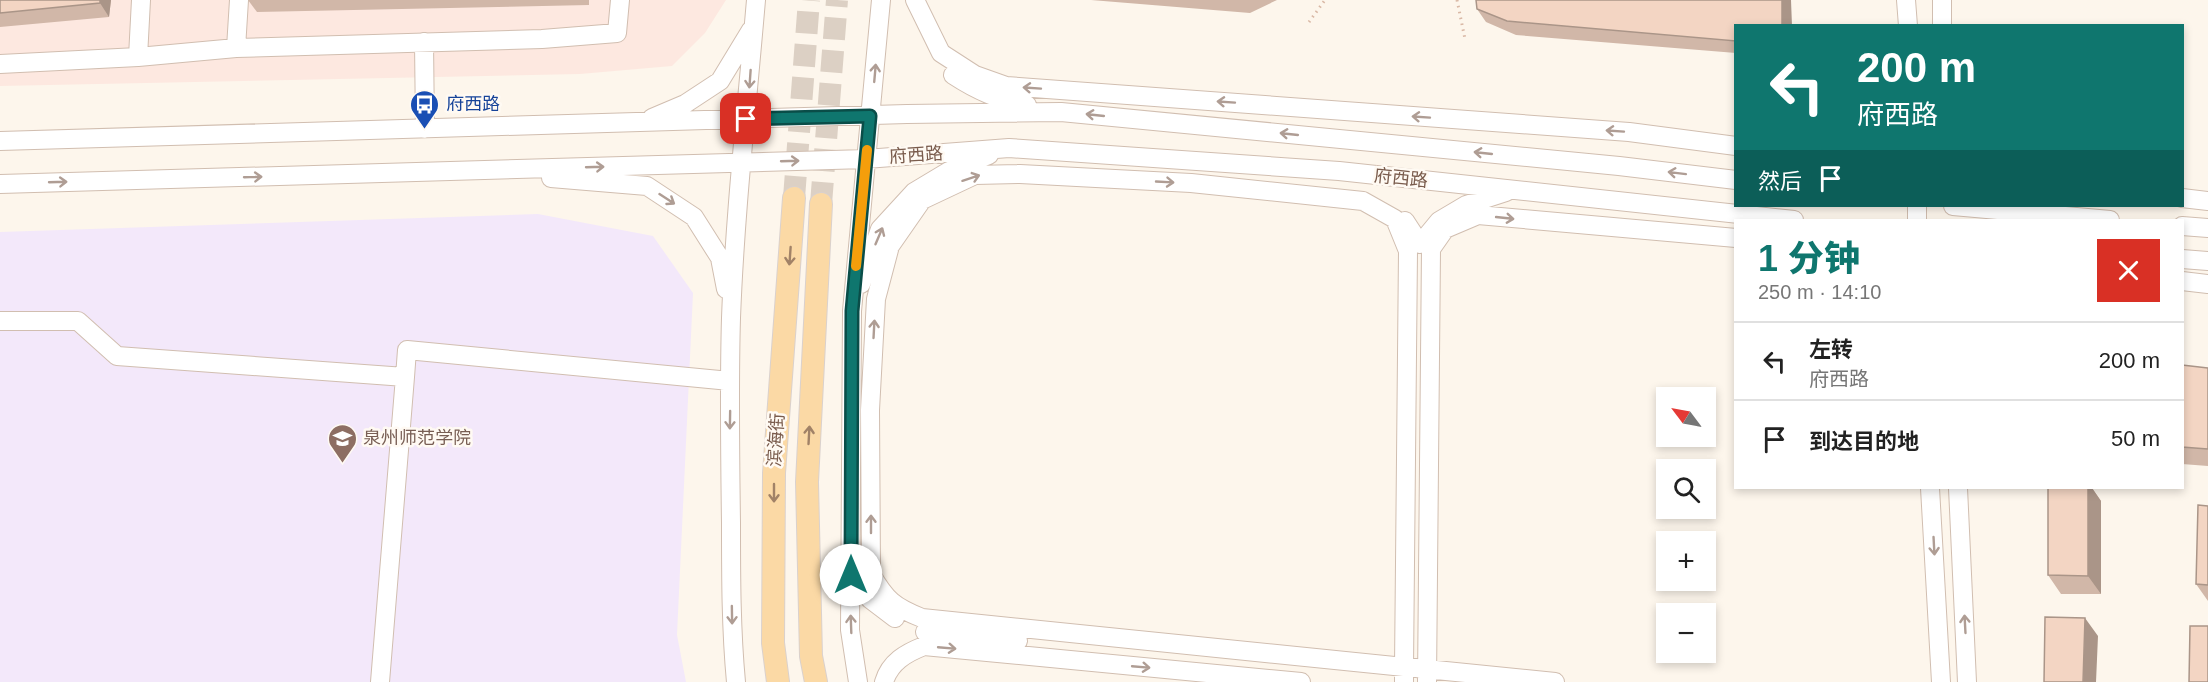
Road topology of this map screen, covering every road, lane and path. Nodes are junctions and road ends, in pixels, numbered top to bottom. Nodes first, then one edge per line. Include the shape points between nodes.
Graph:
1 (141, 0) edge
2 (239, 0) edge
3 (620, 0) edge
4 (756, 0) edge
5 (881, 0) edge
6 (903, 0) edge
7 (915, 0) edge
8 (1325, 0) edge
9 (1457, 0) edge
10 (1906, 0) edge
11 (1942, 0) edge
12 (1309, 22) dead end
13 (1908, 24) edge
14 (1942, 24) edge
15 (754, 26) junction
16 (1465, 39) dead end
17 (424, 42) junction
18 (236, 48) junction
19 (138, 57) junction
20 (0, 64) edge
21 (1061, 112) junction
22 (870, 116) junction
23 (746, 119) junction
24 (643, 122) junction
25 (425, 129) junction
26 (0, 141) edge
27 (1734, 146) edge
28 (1009, 148) junction
29 (866, 159) junction
30 (740, 162) junction
31 (465, 170) junction
32 (1339, 171) junction
33 (1734, 180) edge
34 (0, 184) edge
35 (1511, 190) junction
36 (794, 198) tunnel mouth
37 (2184, 198) edge
38 (2208, 201) edge
39 (821, 204) tunnel mouth
40 (1964, 207) edge
41 (1785, 219) edge
42 (2099, 219) edge
43 (2184, 226) edge
44 (2208, 228) edge
45 (1734, 238) edge
46 (1419, 244) junction
47 (2184, 259) edge
48 (2208, 261) edge
49 (2184, 281) edge
50 (2208, 284) edge
51 (852, 311) junction
52 (731, 318) junction
53 (0, 321) edge
54 (405, 377) junction
55 (730, 381) junction
56 (1930, 489) edge
57 (1958, 489) edge
58 (851, 575) junction
59 (925, 632) junction
60 (1418, 677) edge
61 (380, 682) edge
62 (736, 682) edge
63 (778, 682) edge
64 (816, 682) edge
65 (858, 682) edge
66 (870, 682) edge
67 (884, 682) edge
68 (1300, 682) edge
69 (1555, 682) edge
70 (1941, 682) edge
71 (1967, 682) edge

1 - 19 street
2 - 18 street
3 - 17 street via 617,33
4 - 15 street
22 -> 5 street
6 - 21 street via 933,62 998,99
27 -> 7 street via 1629,132 1006,86 975,75 941,53
8 - 12 path
9 - 16 path
10 - 13 street
11 - 14 street
15 -> 23 street
15 - 24 street via 720,81 685,104
17 - 18 street
17 - 25 street
18 - 19 street
19 - 20 street
21 - 22 street, 府西路
33 -> 21 street, 府西路
22 - 23 street, 府西路
22 - 29 street
23 - 24 street, 府西路
23 - 30 street
24 - 25 street, 府西路
25 - 26 street, 府西路
28 - 29 street, 府西路
28 - 32 street, 府西路
51 -> 28 street via 880,229 914,192 949,171
30 -> 29 street, 府西路
29 - 51 street
31 -> 30 street, 府西路
30 - 52 street
34 -> 31 street, 府西路
31 -> 52 street via 647,186 694,217 720,258
32 - 35 street, 府西路
32 - 46 street via 1401,214
35 - 41 street, 府西路
35 - 46 street via 1466,205 1439,221
36 -> 63 main road, 滨海街 via 774,473 773,644
37 - 38 street
64 -> 39 main road, 滨海街 via 807,482
40 - 42 street
43 - 44 street
60 -> 45 street via 1431,249 1445,229 1478,215
46 - 60 street
47 - 48 street
49 - 50 street
51 - 58 street
52 - 55 street
53 - 54 street via 78,321 117,356
54 - 55 street via 407,350
54 - 61 street
55 -> 62 street
56 -> 70 street
71 -> 57 street
58 - 59 street via 870,599
65 -> 58 street via 850,630
59 - 60 street
59 - 66 street via 895,645
60 -> 60 street via 922,618 899,609 881,592 872,574 870,410 876,299 890,246 922,200 975,175 1020,174 1191,183 1363,201 1395,219 1408,251
60 - 69 street
67 -> 68 street via 903,654 924,646

